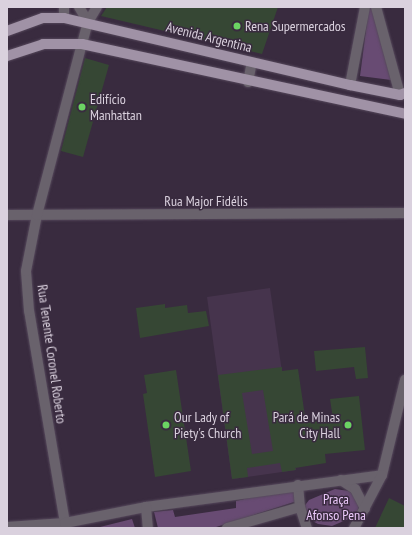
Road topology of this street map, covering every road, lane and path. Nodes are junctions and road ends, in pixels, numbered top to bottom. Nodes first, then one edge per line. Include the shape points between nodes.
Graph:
1 (64, 7) edge
2 (80, 7) edge
3 (97, 7) edge
4 (365, 7) edge
5 (376, 7) edge
6 (64, 18) junction
7 (88, 22) junction
8 (7, 31) edge
9 (82, 44) junction
10 (7, 56) edge
11 (252, 62) junction
12 (248, 82) junction
13 (350, 85) junction
14 (402, 94) edge
15 (405, 114) edge
16 (405, 213) edge
17 (7, 215) edge
18 (37, 215) junction
19 (405, 380) edge
20 (382, 475) junction
21 (340, 480) junction
22 (298, 485) junction
23 (300, 506) junction
24 (146, 507) junction
25 (364, 509) junction
26 (66, 526) edge
27 (7, 527) edge
28 (148, 528) edge
29 (228, 528) edge
30 (306, 528) edge
31 (354, 528) edge

1 - 6 street
2 - 7 street
3 - 7 street, Rua Tenente Coronel Roberto
4 - 13 street
5 - 14 street
6 - 7 main road, Avenida Argentina
6 - 8 main road, Avenida Argentina via 43,18
7 - 9 street, Rua Tenente Coronel Roberto
7 - 11 main road, Avenida Argentina
9 - 10 main road via 43,44
9 - 12 main road
9 - 18 street, Rua Tenente Coronel Roberto
11 - 12 street
11 - 13 main road, Avenida Argentina
12 - 15 main road
13 - 14 main road, Avenida Argentina
16 - 18 street, Rua Major Fidélis
17 - 18 street, Rua Major Fidélis
18 - 26 street, Rua Tenente Coronel Roberto via 26,271 29,311
19 - 20 street
20 - 21 street
20 - 25 street
21 - 22 street
21 - 25 street via 355,489
22 - 23 street
22 - 24 street
23 - 29 street
23 - 30 street
24 - 26 street
24 - 28 street
25 - 31 street
26 - 27 street

